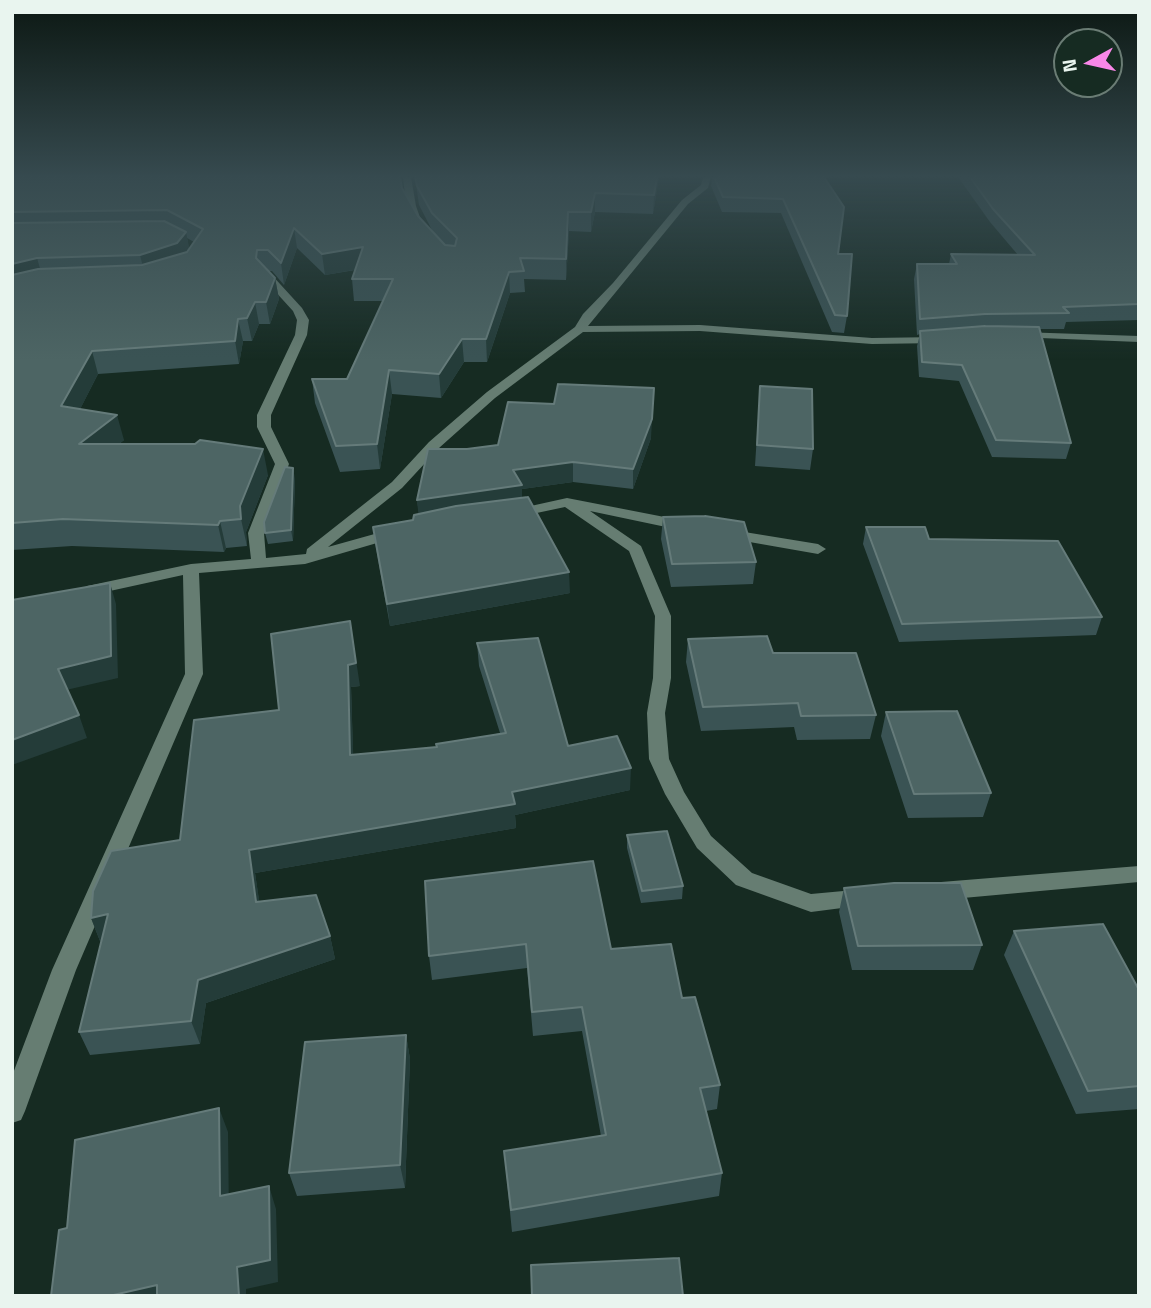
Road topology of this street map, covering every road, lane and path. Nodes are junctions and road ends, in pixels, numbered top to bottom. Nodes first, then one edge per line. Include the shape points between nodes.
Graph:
1 (655, 238) edge
2 (266, 275) edge
3 (580, 329) junction
4 (1006, 335) edge
5 (956, 338) edge
6 (1139, 339) edge
7 (566, 502) junction
8 (496, 516) edge
9 (411, 530) edge
10 (818, 549) dead end
11 (305, 559) junction
12 (259, 562) junction
13 (191, 569) junction
14 (73, 594) edge
15 (1139, 874) edge
16 (919, 894) edge
17 (878, 897) edge
18 (12, 1111) edge

1 - 3 street
2 - 12 street via 303,320 301,335 264,415 264,427 282,464 256,533
3 - 5 street via 700,328 872,341
3 - 11 street via 491,395 397,485
4 - 6 street
7 - 8 street
7 - 10 street
7 - 17 street via 635,549 648,574 663,616 656,713 659,759 704,842 744,879 811,903
9 - 11 street
11 - 12 street
12 - 13 street
13 - 14 street
13 - 18 street via 194,674 64,970
15 - 16 street

